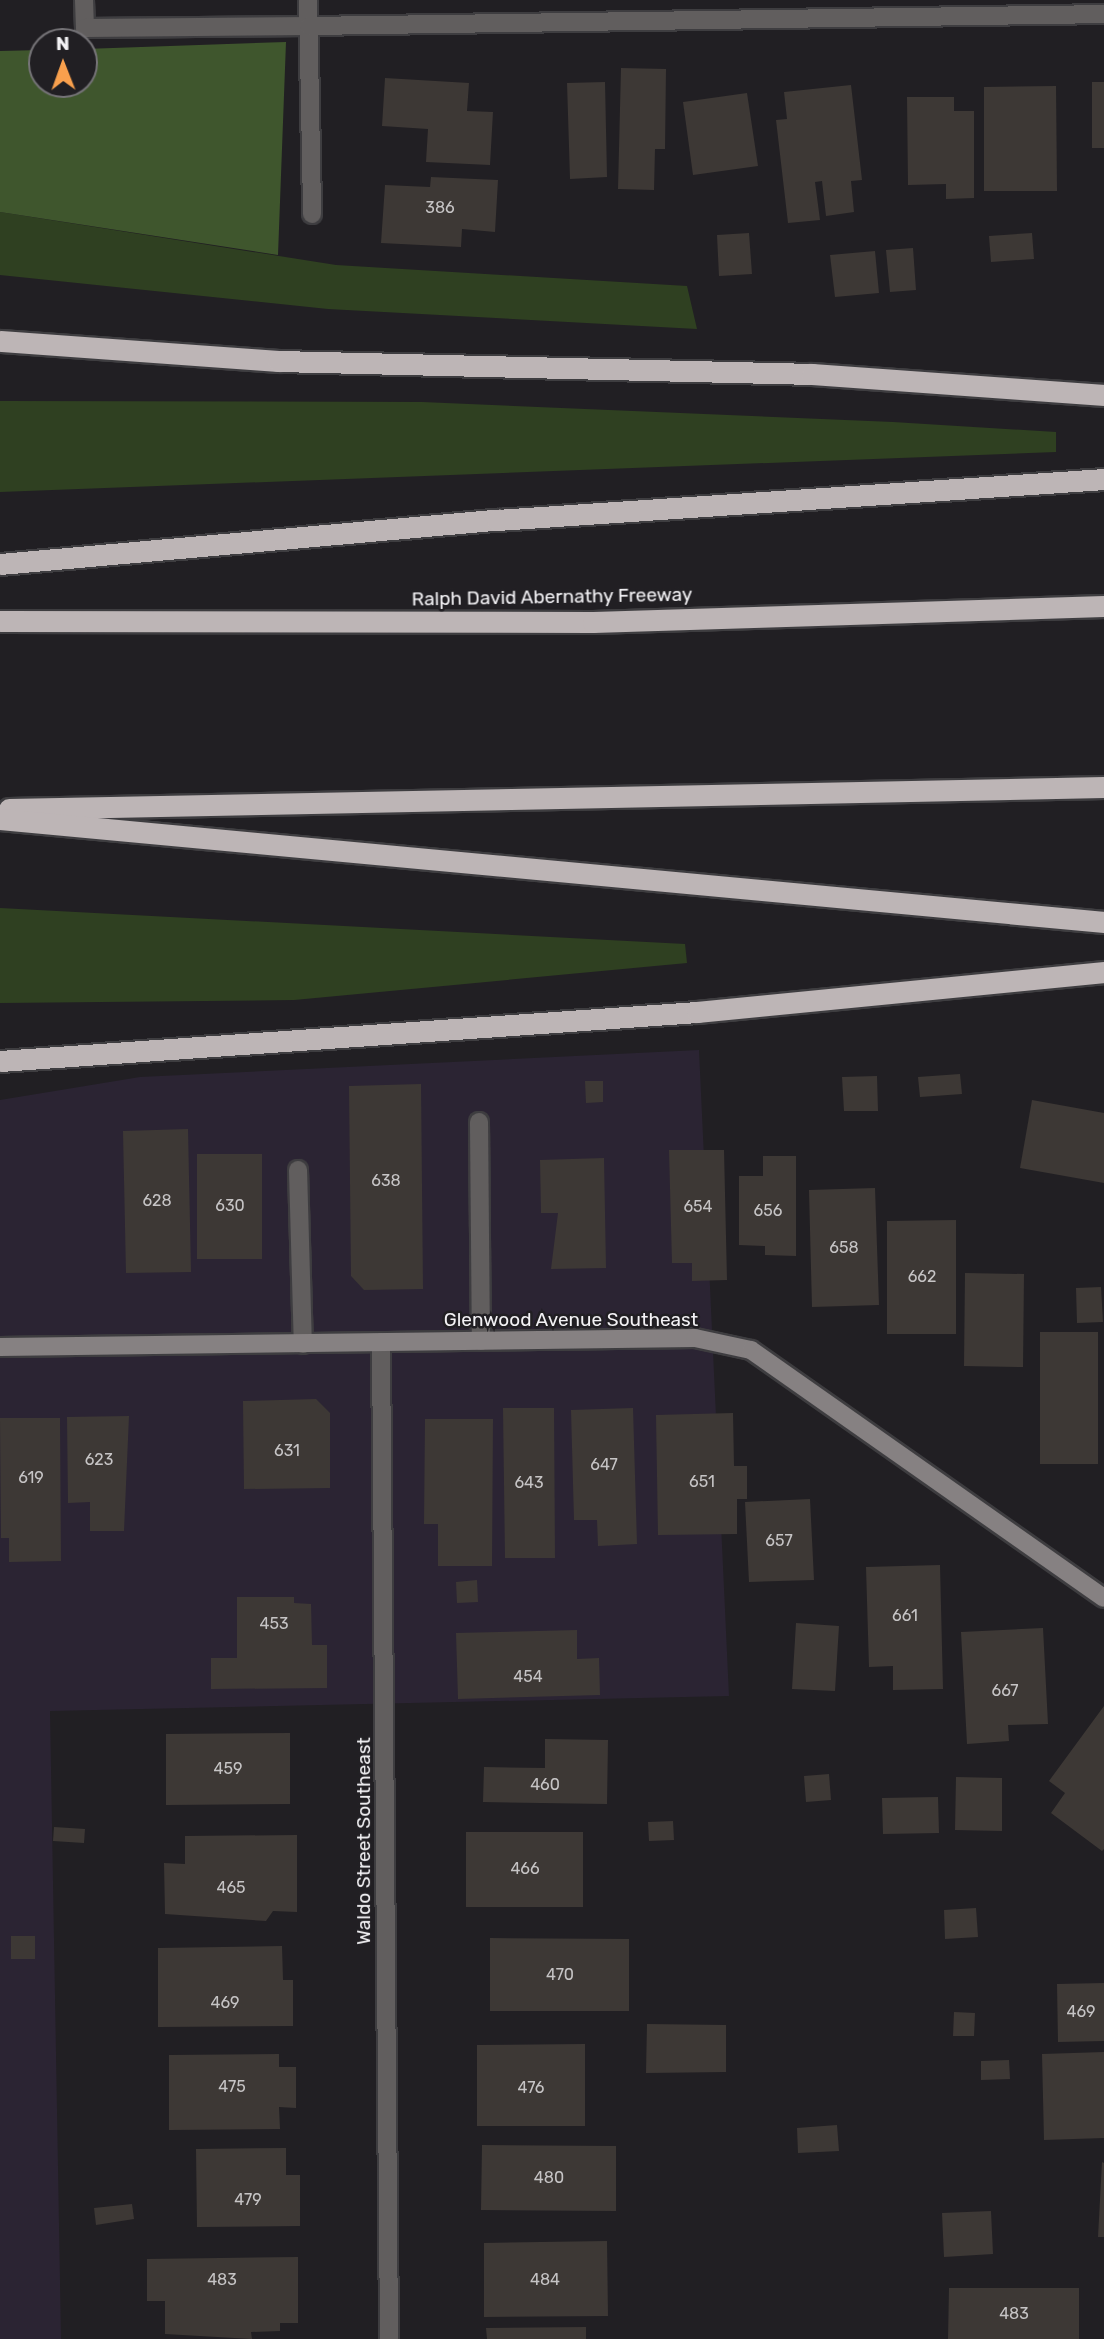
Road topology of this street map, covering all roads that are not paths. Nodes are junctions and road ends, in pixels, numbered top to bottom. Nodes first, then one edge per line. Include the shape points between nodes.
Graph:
1 (84, 0) edge
2 (308, 0) edge
3 (1104, 13) edge
4 (309, 26) junction
5 (312, 214) dead end
6 (0, 341) edge
7 (1104, 395) edge
8 (1104, 479) edge
9 (0, 564) edge
10 (1104, 606) edge
11 (0, 621) edge
12 (1104, 787) edge
13 (0, 809) edge
14 (0, 819) edge
15 (1104, 922) edge
16 (1104, 972) edge
17 (7, 1059) edge
18 (479, 1122) dead end
19 (298, 1170) dead end
20 (481, 1341) junction
21 (381, 1342) junction
22 (303, 1344) junction
23 (0, 1347) edge
24 (1104, 1598) edge
25 (389, 2339) edge

1 - 4 street via 85,28
2 - 4 street
3 - 4 street
4 - 5 street
6 - 7 highway via 278,361 812,373
8 - 9 highway via 497,520
10 - 11 highway, Ralph David Abernathy Freeway via 593,622
12 - 13 highway
14 - 15 highway
16 - 17 highway via 697,1012
18 - 20 street
19 - 22 street
20 - 21 street, Glenwood Avenue Southeast
20 - 24 street, Glenwood Avenue Southeast via 695,1338 751,1350
21 - 22 street, Glenwood Avenue Southeast
21 - 25 street, Waldo Street Southeast
22 - 23 street, Glenwood Avenue Southeast

